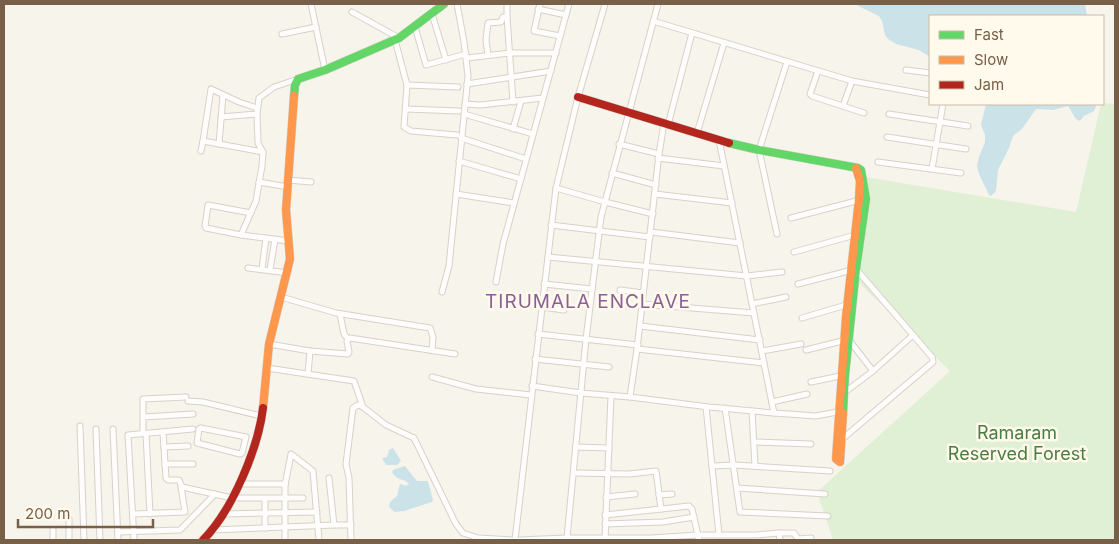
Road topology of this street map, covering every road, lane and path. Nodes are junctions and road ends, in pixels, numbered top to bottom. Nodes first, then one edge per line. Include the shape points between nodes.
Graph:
1 (311, 4) edge
2 (444, 4) edge
3 (457, 4) edge
4 (508, 4) edge
5 (569, 4) edge
6 (605, 4) edge
7 (658, 4) edge
8 (539, 6) edge
9 (352, 12) dead end
10 (432, 14) junction
11 (566, 15) junction
12 (506, 17) junction
13 (653, 21) junction
14 (316, 27) junction
15 (415, 27) junction
16 (692, 33) junction
17 (282, 34) dead end
18 (560, 36) junction
19 (397, 39) junction
20 (724, 43) junction
21 (510, 53) junction
22 (556, 53) junction
23 (466, 56) junction
24 (488, 56) junction
25 (446, 60) junction
26 (787, 62) junction
27 (325, 70) junction
28 (906, 70) dead end
29 (550, 71) junction
30 (818, 72) junction
31 (929, 73) edge
32 (512, 77) junction
33 (298, 79) junction
34 (852, 81) junction
35 (467, 84) junction
36 (407, 85) junction
37 (458, 87) dead end
38 (223, 94) junction
39 (929, 95) edge
40 (578, 97) junction
41 (543, 98) junction
42 (521, 101) junction
43 (513, 102) junction
44 (465, 104) junction
45 (943, 105) edge
46 (843, 106) junction
47 (257, 108) junction
48 (406, 109) junction
49 (459, 111) dead end
50 (628, 112) junction
51 (864, 113) dead end
52 (257, 114) junction
53 (464, 114) junction
54 (889, 114) dead end
55 (221, 117) junction
56 (940, 122) junction
57 (666, 124) junction
58 (968, 126) dead end
59 (513, 129) junction
60 (696, 133) junction
61 (533, 134) junction
62 (459, 136) junction
63 (887, 137) dead end
64 (719, 140) junction
65 (203, 141) junction
66 (219, 144) junction
67 (619, 144) junction
68 (936, 144) junction
69 (966, 149) dead end
70 (759, 150) junction
71 (201, 151) dead end
72 (263, 152) junction
73 (658, 156) junction
74 (526, 159) junction
75 (459, 161) junction
76 (878, 162) dead end
77 (724, 166) junction
78 (932, 169) junction
79 (612, 173) junction
80 (961, 173) dead end
81 (521, 180) junction
82 (258, 182) junction
83 (311, 182) dead end
84 (288, 184) junction
85 (656, 185) junction
86 (556, 188) junction
87 (456, 194) junction
88 (655, 194) junction
89 (862, 199) junction
90 (605, 202) junction
91 (514, 203) junction
92 (732, 203) junction
93 (251, 213) junction
94 (653, 214) junction
95 (791, 218) dead end
96 (551, 225) junction
97 (599, 231) junction
98 (650, 234) junction
99 (777, 234) dead end
100 (241, 235) junction
101 (854, 235) junction
102 (266, 238) junction
103 (276, 240) junction
104 (289, 241) junction
105 (740, 243) junction
106 (794, 252) dead end
107 (548, 257) junction
108 (596, 262) junction
109 (248, 268) dead end
110 (646, 268) junction
111 (262, 269) junction
112 (853, 269) junction
113 (270, 270) junction
114 (288, 272) junction
115 (782, 272) dead end
116 (747, 276) junction
117 (496, 282) dead end
118 (544, 284) junction
119 (798, 284) dead end
120 (592, 289) junction
121 (620, 290) dead end
122 (442, 292) dead end
123 (643, 294) junction
124 (282, 297) junction
125 (786, 297) dead end
126 (642, 304) junction
127 (752, 304) junction
128 (846, 305) junction
129 (542, 307) junction
130 (564, 310) dead end
131 (754, 313) junction
132 (340, 314) junction
133 (802, 318) dead end
134 (640, 326) junction
135 (538, 334) junction
136 (913, 335) junction
137 (348, 339) junction
138 (586, 340) junction
139 (760, 340) junction
140 (846, 340) junction
141 (269, 344) junction
142 (801, 344) dead end
143 (637, 347) junction
144 (432, 350) junction
145 (806, 350) dead end
146 (310, 351) junction
147 (762, 351) junction
148 (455, 354) dead end
149 (536, 359) junction
150 (764, 363) junction
151 (584, 364) junction
152 (609, 367) dead end
153 (267, 368) junction
154 (873, 371) junction
155 (308, 374) junction
156 (840, 376) junction
157 (432, 377) dead end
158 (811, 382) dead end
159 (532, 386) junction
160 (845, 392) junction
161 (582, 393) junction
162 (807, 394) dead end
163 (531, 395) junction
164 (612, 396) junction
165 (630, 397) junction
166 (772, 402) junction
167 (363, 407) junction
168 (706, 407) junction
169 (725, 408) junction
170 (752, 411) junction
171 (838, 412) junction
172 (774, 413) junction
173 (193, 414) dead end
174 (262, 416) junction
175 (144, 417) junction
176 (80, 426) dead end
177 (96, 429) dead end
178 (113, 429) dead end
179 (193, 429) dead end
180 (163, 432) junction
181 (144, 434) junction
182 (246, 437) junction
183 (257, 440) junction
184 (839, 441) junction
185 (754, 442) junction
186 (811, 444) dead end
187 (188, 446) dead end
188 (164, 447) junction
189 (576, 447) junction
190 (609, 448) junction
191 (166, 464) junction
192 (193, 464) dead end
193 (734, 465) junction
194 (712, 466) junction
195 (755, 466) junction
196 (830, 471) dead end
197 (574, 473) junction
198 (607, 474) junction
199 (330, 478) dead end
200 (239, 484) junction
201 (285, 485) junction
202 (181, 486) junction
203 (737, 488) junction
204 (215, 494) junction
205 (635, 494) dead end
206 (672, 494) dead end
207 (825, 494) dead end
208 (659, 495) junction
209 (232, 498) junction
210 (303, 498) dead end
211 (606, 498) junction
212 (265, 499) junction
213 (285, 499) junction
214 (661, 509) junction
215 (317, 512) junction
216 (265, 513) junction
217 (285, 513) junction
218 (133, 514) junction
219 (150, 514) junction
220 (224, 514) junction
221 (605, 515) junction
222 (828, 516) dead end
223 (694, 517) junction
224 (70, 519) dead end
225 (605, 524) junction
226 (334, 525) junction
227 (351, 525) junction
228 (318, 527) junction
229 (264, 528) junction
230 (285, 528) junction
231 (53, 530) dead end
232 (213, 530) junction
233 (134, 531) junction
234 (118, 532) junction
235 (778, 533) junction
236 (720, 536) junction
237 (567, 538) junction
238 (682, 538) edge
239 (698, 538) edge
240 (811, 538) dead end
241 (605, 539) edge
242 (636, 539) edge
243 (652, 539) edge
244 (665, 539) edge
245 (53, 540) edge
246 (69, 540) edge
247 (84, 540) edge
248 (100, 540) edge
249 (118, 540) edge
250 (134, 540) edge
251 (203, 540) edge
252 (285, 540) edge
253 (319, 540) edge
254 (351, 540) edge
255 (515, 540) edge
256 (780, 540) edge
257 (798, 540) edge

1 - 14 street
2 - 10 street
3 - 23 street
4 - 12 street
5 - 11 street
6 - 40 street
7 - 13 street
8 - 11 street
8 - 18 street via 534,31
9 - 19 street
10 - 15 street
10 - 25 street
11 - 18 street
12 - 21 street
12 - 24 street via 501,22 488,22
13 - 16 street
13 - 50 street
14 - 17 street
14 - 27 street
15 - 19 street
15 - 25 street via 426,65
16 - 20 street
16 - 57 street
18 - 22 street
19 - 27 street
19 - 36 street
20 - 26 street
20 - 60 street
21 - 22 street
21 - 24 street
21 - 32 street
22 - 29 street
23 - 24 street
23 - 25 street
23 - 35 street
26 - 30 street
26 - 70 street
27 - 33 street
28 - 31 street
29 - 32 street
29 - 41 street
30 - 34 street
30 - 46 street via 810,94
32 - 35 street
32 - 43 street
33 - 47 street via 274,87 259,98
33 - 84 street via 294,85
34 - 39 street
34 - 46 street
35 - 44 street
36 - 37 street
36 - 48 street
38 - 47 street
38 - 55 street
38 - 65 street via 211,89
40 - 50 street
40 - 86 street
41 - 42 street
41 - 61 street
42 - 43 street
42 - 59 street
43 - 44 street via 480,106
44 - 53 street
45 - 56 street
46 - 51 street
47 - 52 street
48 - 49 street
48 - 62 street via 406,130
50 - 57 street
50 - 67 street
52 - 55 street
52 - 72 street via 258,143
53 - 59 street
53 - 62 street
54 - 56 street
55 - 66 street
56 - 58 street
56 - 68 street
57 - 60 street
57 - 73 street
59 - 61 street
60 - 64 street
61 - 74 street
62 - 74 street
62 - 75 street
63 - 68 street
64 - 70 street
64 - 77 street
65 - 66 street
65 - 71 street
66 - 72 street
67 - 73 street
67 - 79 street
68 - 69 street
68 - 78 street
70 - 89 street via 860,168
70 - 99 street
72 - 82 street
73 - 77 street
73 - 85 street
74 - 81 street
75 - 81 street
75 - 87 street
76 - 78 street
77 - 92 street
78 - 80 street
79 - 85 street
79 - 90 street
81 - 91 street
82 - 84 street
82 - 93 street
83 - 84 street
84 - 104 street via 286,224
85 - 88 street
86 - 90 street
86 - 96 street
87 - 91 street
87 - 122 street via 449,266
88 - 92 street
88 - 94 street
89 - 95 street
89 - 101 street
89 - 112 street
90 - 94 street
90 - 97 street
91 - 117 street
92 - 105 street
93 - 100 street
93 - 100 street via 207,206 205,227
94 - 98 street
96 - 97 street
96 - 107 street
97 - 98 street
97 - 108 street
98 - 105 street
98 - 110 street
100 - 102 street
101 - 106 street
101 - 112 street
102 - 103 street
102 - 111 street
103 - 104 street
103 - 113 street
104 - 114 street
105 - 116 street
107 - 108 street
107 - 118 street
108 - 110 street
108 - 120 street
109 - 111 street
110 - 116 street
110 - 123 street
111 - 113 street
112 - 119 street
112 - 128 street
112 - 136 street
112 - 140 street
113 - 114 street
114 - 124 street
115 - 116 street
116 - 127 street
118 - 120 street
118 - 129 street
120 - 138 street
121 - 123 street
123 - 126 street
124 - 132 street
124 - 141 street
125 - 127 street
126 - 131 street
126 - 134 street
127 - 131 street
128 - 133 street
128 - 140 street
129 - 130 street
129 - 135 street
131 - 139 street
132 - 137 street
132 - 144 street via 430,328
134 - 139 street
134 - 143 street
135 - 138 street
135 - 149 street
136 - 154 street
136 - 184 street via 933,362
137 - 144 street
137 - 146 street via 348,354
138 - 143 street
138 - 151 street
139 - 147 street
140 - 145 street
140 - 154 street
140 - 156 street
140 - 160 street
141 - 146 street
141 - 153 street
142 - 147 street
143 - 150 street
143 - 165 street
144 - 148 street
146 - 155 street
147 - 150 street
149 - 151 street
149 - 159 street
150 - 166 street
151 - 152 street
151 - 161 street
153 - 155 street
153 - 174 street
154 - 160 street
155 - 167 street via 354,381
156 - 158 street
156 - 171 street
157 - 163 street via 476,389
159 - 161 street
159 - 163 street
160 - 184 street
161 - 164 street
161 - 189 street
162 - 166 street
163 - 255 street
164 - 165 street
164 - 190 street
165 - 168 street
166 - 172 street
167 - 227 street via 355,405 353,408 346,464
167 - 255 street via 386,425 414,438 463,533 478,538
168 - 169 street
168 - 194 street
169 - 170 street
169 - 193 street
170 - 172 street
170 - 185 street
171 - 172 street via 816,416
171 - 184 street
173 - 175 street
174 - 175 street via 187,399 144,399
174 - 183 street
175 - 181 street
176 - 247 street
177 - 248 street
178 - 234 street
179 - 180 street
180 - 181 street
180 - 188 street
181 - 218 street via 128,435
181 - 219 street
182 - 182 street via 242,454 196,442 201,428
182 - 183 street
183 - 200 street
185 - 186 street
185 - 195 street
187 - 188 street
188 - 191 street
189 - 190 street
189 - 197 street
190 - 198 street
191 - 192 street
191 - 202 street via 167,479 179,480
193 - 194 street
193 - 195 street
193 - 203 street
194 - 236 street
195 - 196 street
197 - 198 street
197 - 237 street
198 - 208 street via 656,471
198 - 211 street
199 - 226 street
200 - 201 street
200 - 209 street
201 - 213 street
201 - 215 street via 291,454 313,472
202 - 204 street
202 - 219 street via 185,512
203 - 207 street
203 - 222 street via 740,512
204 - 209 street
204 - 233 street via 180,530
205 - 211 street
206 - 208 street
208 - 214 street
209 - 212 street
209 - 220 street
210 - 213 street
211 - 221 street
212 - 213 street
212 - 216 street
213 - 217 street
214 - 221 street
214 - 223 street via 689,506
215 - 217 street
215 - 228 street
216 - 217 street
216 - 220 street
216 - 229 street
217 - 230 street
218 - 219 street
218 - 233 street
220 - 232 street
221 - 225 street
223 - 225 street via 664,522
223 - 239 street
224 - 246 street
225 - 241 street
226 - 227 street
226 - 228 street
227 - 254 street
228 - 230 street
228 - 253 street
229 - 230 street
229 - 232 street
230 - 252 street
231 - 245 street
232 - 251 street
233 - 234 street
233 - 250 street
234 - 249 street
235 - 236 street
235 - 256 street
235 - 257 street via 794,533
236 - 239 street
237 - 241 street
237 - 255 street
238 - 239 street
238 - 244 street
240 - 257 street
241 - 242 street
242 - 243 street
243 - 244 street

